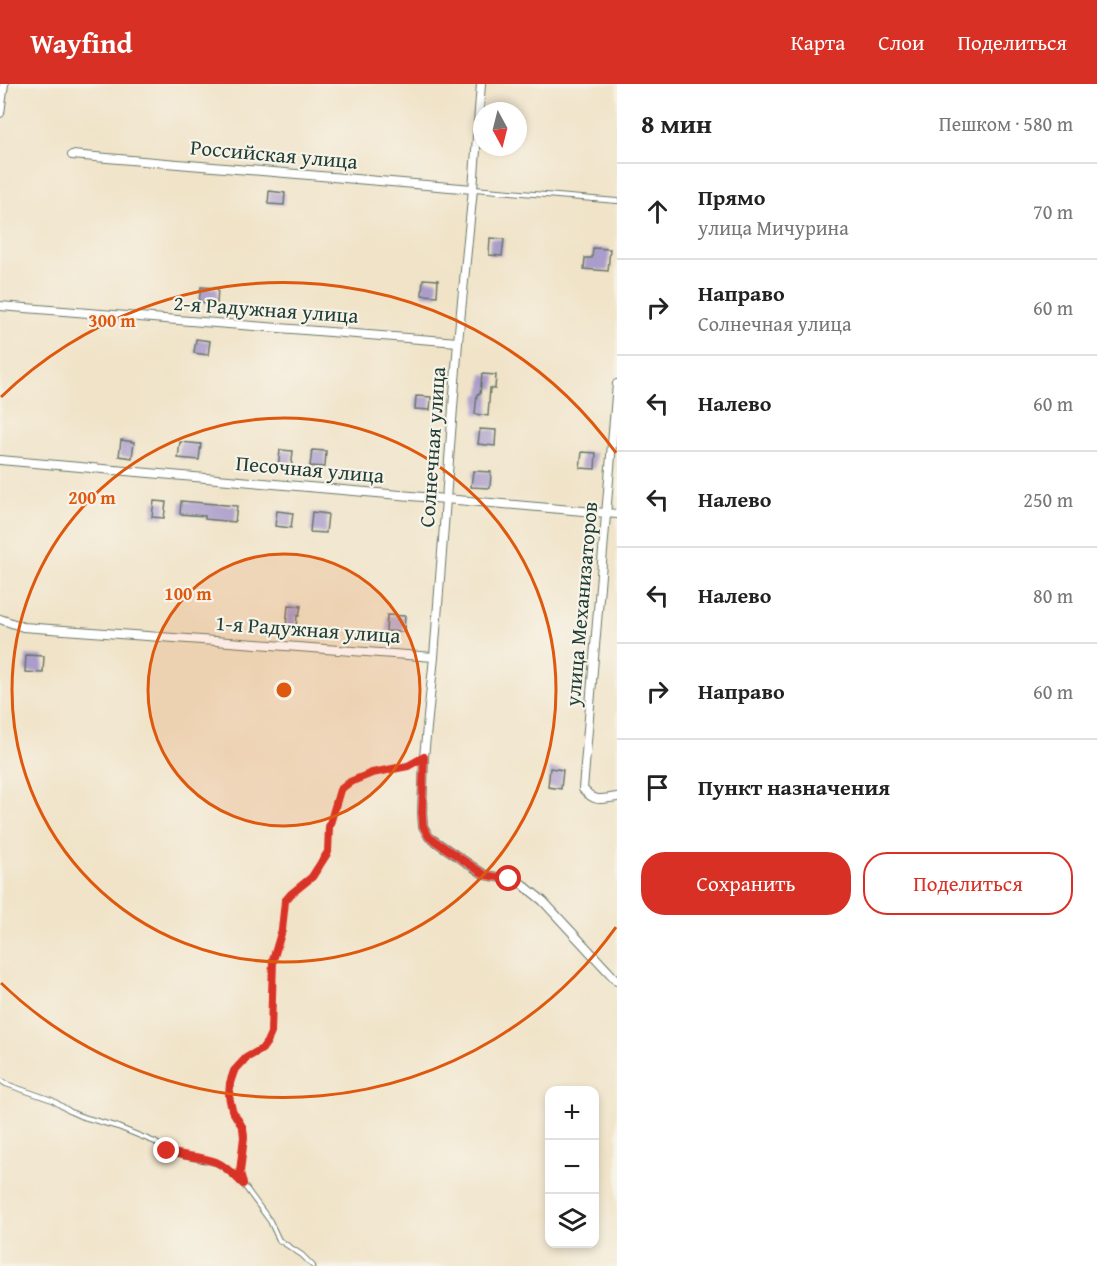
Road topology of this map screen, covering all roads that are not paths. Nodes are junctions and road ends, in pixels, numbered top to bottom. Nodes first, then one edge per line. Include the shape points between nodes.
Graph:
1 (4, 84) edge
2 (481, 84) edge
3 (0, 113) edge
4 (72, 155) dead end
5 (473, 189) junction
6 (617, 201) edge
7 (0, 306) edge
8 (458, 342) junction
9 (617, 384) edge
10 (0, 460) edge
11 (447, 499) junction
12 (606, 513) junction
13 (617, 514) edge
14 (0, 619) edge
15 (434, 657) junction
16 (617, 797) edge
17 (617, 981) edge
18 (0, 1080) edge
19 (313, 1266) edge

1 - 3 street
2 - 5 street, Солнечная улица
4 - 5 street, Российская улица
5 - 6 lane
5 - 8 street, Солнечная улица
7 - 8 street, 2-я Радужная улица
8 - 11 street, Солнечная улица
9 - 12 street, улица Механизаторов
10 - 11 street, Песочная улица
11 - 12 street, Песочная улица
11 - 15 street, Солнечная улица
12 - 13 street, Песочная улица
12 - 16 street, улица Механизаторов via 584,789 591,798
14 - 15 street, 1-я Радужная улица via 23,627
15 - 17 street, Солнечная улица via 422,813 429,837 485,875 522,884 543,901
18 - 19 lane via 52,1100 80,1116 155,1142 167,1151 217,1163 243,1184 279,1239

